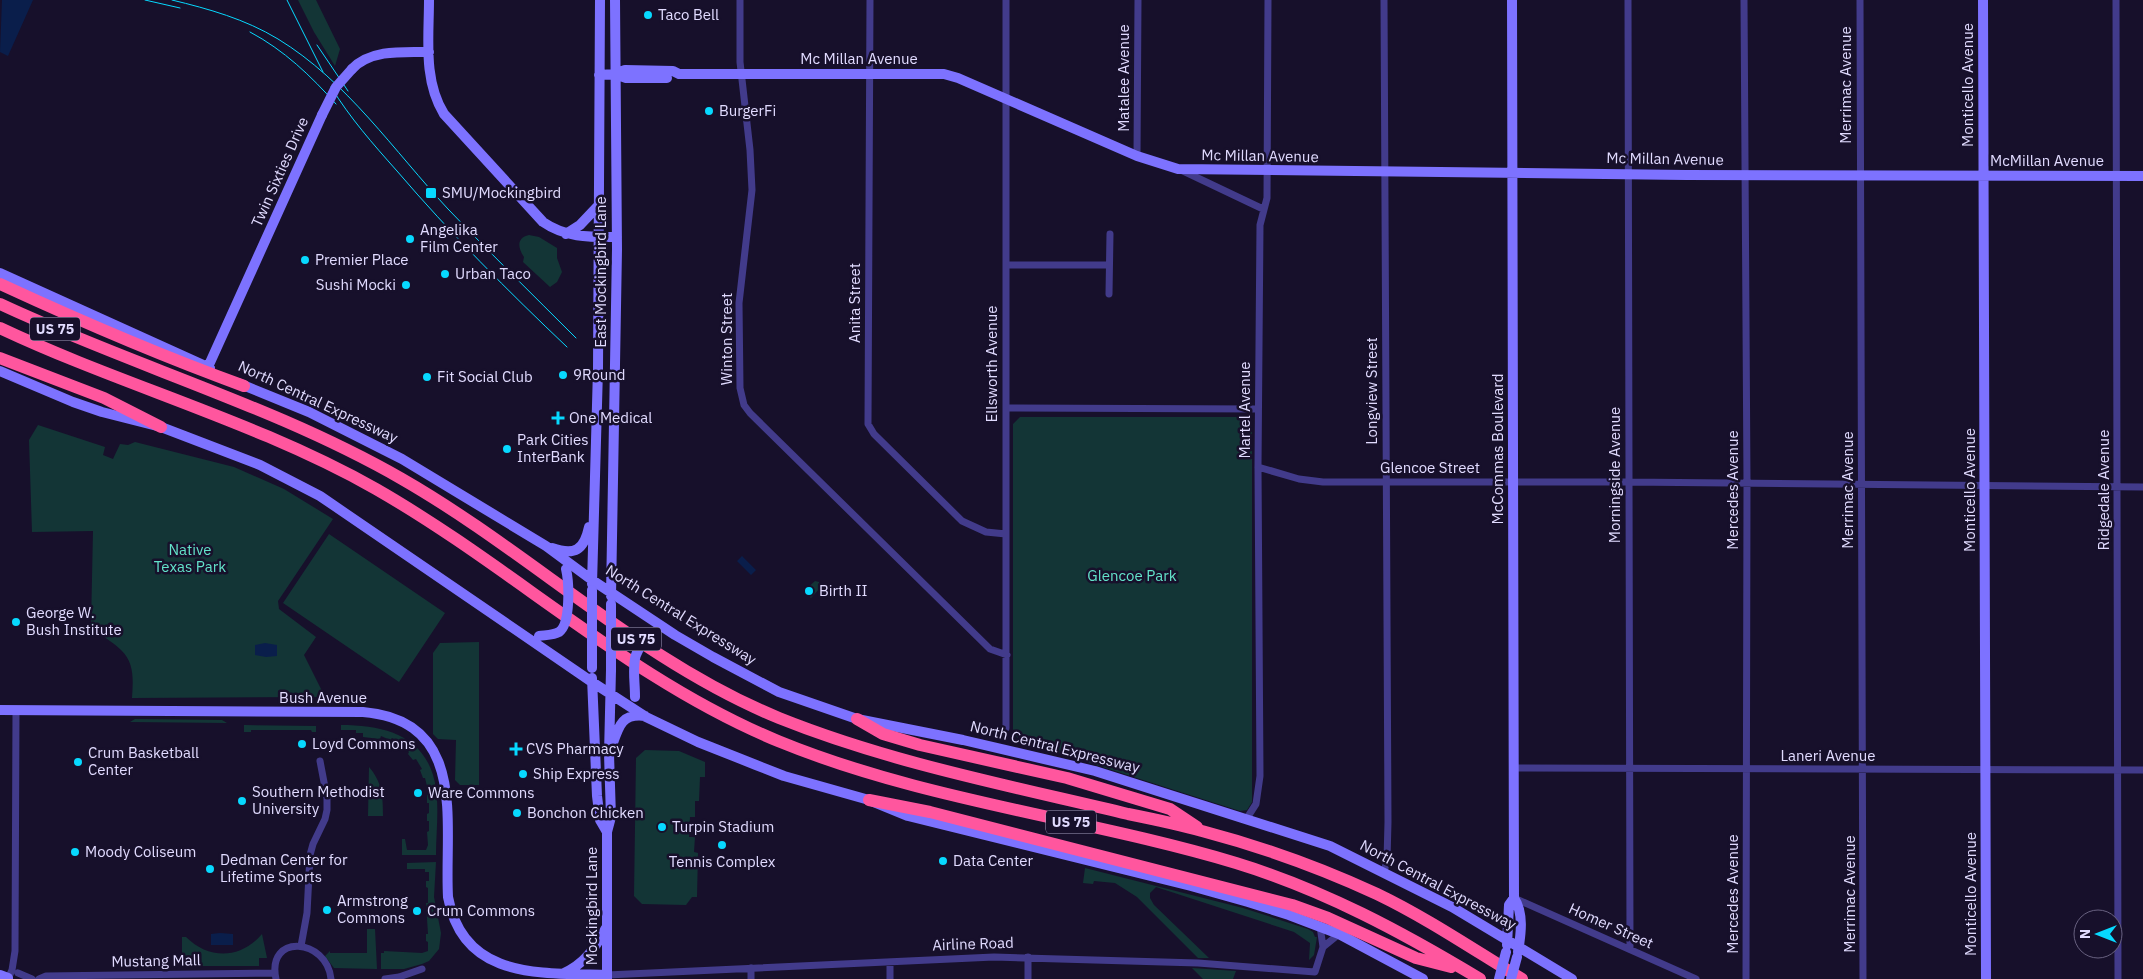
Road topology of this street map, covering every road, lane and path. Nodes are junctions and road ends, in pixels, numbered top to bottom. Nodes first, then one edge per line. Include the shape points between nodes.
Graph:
1 (429, 0) edge
2 (600, 0) edge
3 (615, 0) edge
4 (740, 0) edge
5 (870, 0) edge
6 (1006, 0) edge
7 (1138, 0) edge
8 (1268, 0) edge
9 (1384, 0) edge
10 (1512, 0) edge
11 (1628, 0) edge
12 (1744, 0) edge
13 (1860, 0) edge
14 (1983, 0) edge
15 (2116, 0) edge
16 (430, 52) junction
17 (614, 74) junction
18 (742, 74) junction
19 (870, 74) junction
20 (599, 75) junction
21 (1006, 99) junction
22 (1137, 156) junction
23 (598, 168) junction
24 (615, 168) junction
25 (1178, 169) junction
26 (1267, 172) junction
27 (1384, 172) junction
28 (1513, 173) junction
29 (1628, 173) junction
30 (1860, 174) junction
31 (1744, 175) junction
32 (1983, 176) junction
33 (2116, 176) junction
34 (2143, 176) edge
35 (598, 206) junction
36 (1263, 209) junction
37 (566, 234) junction
38 (1110, 234) dead end
39 (598, 237) junction
40 (617, 237) junction
41 (1006, 265) junction
42 (1109, 265) junction
43 (0, 273) edge
44 (0, 284) edge
45 (1109, 294) dead end
46 (0, 304) edge
47 (598, 312) junction
48 (617, 312) junction
49 (0, 328) edge
50 (0, 358) edge
51 (208, 367) junction
52 (0, 371) edge
53 (244, 386) junction
54 (1006, 408) junction
55 (1258, 409) junction
56 (161, 428) junction
57 (615, 434) junction
58 (596, 435) junction
59 (1258, 467) junction
60 (1386, 482) junction
61 (1512, 482) junction
62 (1628, 482) junction
63 (1747, 483) junction
64 (1862, 484) junction
65 (1985, 485) junction
66 (2118, 487) junction
67 (2143, 487) edge
68 (593, 506) junction
69 (1006, 534) junction
70 (546, 546) junction
71 (564, 564) junction
72 (592, 585) junction
73 (611, 592) junction
74 (522, 634) junction
75 (675, 635) junction
76 (1007, 656) junction
77 (592, 682) junction
78 (611, 693) junction
79 (0, 710) edge
80 (16, 710) junction
81 (646, 717) junction
82 (857, 719) junction
83 (1006, 728) dead end
84 (609, 754) junction
85 (320, 761) dead end
86 (1514, 768) junction
87 (1631, 769) junction
88 (1746, 769) junction
89 (1864, 769) junction
90 (2119, 770) junction
91 (2143, 770) edge
92 (1986, 771) junction
93 (868, 800) junction
94 (1247, 818) junction
95 (1203, 831) junction
96 (607, 832) junction
97 (1384, 872) junction
98 (1514, 898) junction
99 (1320, 926) junction
100 (607, 927) junction
101 (1339, 934) junction
102 (1508, 940) junction
103 (301, 946) junction
104 (1322, 948) junction
105 (1630, 949) junction
106 (1518, 952) junction
107 (1028, 957) junction
108 (890, 962) junction
109 (751, 968) junction
110 (422, 969) dead end
111 (1466, 971) junction
112 (18, 973) dead end
113 (560, 975) junction
114 (275, 976) edge
115 (5, 977) edge
116 (607, 977) edge
117 (32, 979) edge
118 (39, 979) edge
119 (331, 979) edge
120 (385, 979) edge
121 (751, 979) edge
122 (890, 979) edge
123 (1028, 979) edge
124 (1423, 979) edge
125 (1480, 979) edge
126 (1499, 979) edge
127 (1511, 979) edge
128 (1522, 979) edge
129 (1572, 979) edge
130 (1696, 979) edge
131 (1746, 979) edge
132 (1863, 979) edge
133 (1986, 979) edge
134 (2118, 979) edge

1 - 16 main road
2 - 20 main road, East Mockingbird Lane
3 - 17 main road, East Mockingbird Lane
4 - 18 street, Winton Street
5 - 19 street, Anita Street
6 - 21 street, Ellsworth Avenue
7 - 22 street, Matalee Avenue
8 - 26 street, Martel Avenue
9 - 27 street, Longview Street
10 - 28 main road, McCommas Boulevard
11 - 29 street, Morningside Avenue
12 - 31 street, Mercedes Avenue
13 - 30 street, Merrimac Avenue
14 - 32 main road, Monticello Avenue
15 - 33 street, Ridgedale Avenue
16 - 37 main road via 433,92 444,114 543,222
16 - 51 main road, Twin Sixties Drive, bridge via 393,52 362,60 336,87
17 - 18 main road, Mc Millan Avenue via 625,70
17 - 20 main road, Mc Millan Avenue
17 - 24 main road, East Mockingbird Lane
18 - 19 main road, Mc Millan Avenue
18 - 76 street, Winton Street via 752,190 739,303 740,388 744,405 990,649
19 - 21 main road, Mc Millan Avenue via 944,74
19 - 69 street, Anita Street via 868,424 874,434 962,522 986,532
20 - 23 main road, East Mockingbird Lane
21 - 22 main road, Mc Millan Avenue
21 - 41 street, Ellsworth Avenue
22 - 25 main road, Mc Millan Avenue
23 - 24 main road
23 - 35 main road, East Mockingbird Lane
24 - 40 main road, East Mockingbird Lane
25 - 26 main road, Mc Millan Avenue
25 - 36 street
26 - 27 main road, Mc Millan Avenue
26 - 36 street, Martel Avenue via 1267,198
27 - 28 main road, Mc Millan Avenue
27 - 60 street, Longview Street
28 - 29 main road, Mc Millan Avenue
28 - 61 main road, McCommas Boulevard
29 - 31 main road, Mc Millan Avenue
29 - 62 street, Morningside Avenue
30 - 31 main road, Mc Millan Avenue
30 - 32 main road, McMillan Avenue
30 - 64 street, Merrimac Avenue
31 - 63 street, Mercedes Avenue
32 - 33 main road, McMillan Avenue
32 - 65 main road, Monticello Avenue
33 - 34 main road, McMillan Avenue
33 - 66 street, Ridgedale Avenue
35 - 37 main road
35 - 39 main road, East Mockingbird Lane
36 - 55 street, Martel Avenue via 1260,225
37 - 39 main road
38 - 42 street
39 - 40 main road
39 - 47 main road, East Mockingbird Lane
40 - 48 main road, East Mockingbird Lane
41 - 42 street
41 - 54 street, Ellsworth Avenue
42 - 45 street
43 - 51 main road, North Central Expressway
44 - 53 highway via 112,334
46 - 95 highway, North Central Expressway / US 75 via 70,336 293,425 400,478 451,509 659,655 760,710 833,739 890,756
47 - 48 main road
47 - 58 main road, East Mockingbird Lane
48 - 57 main road, East Mockingbird Lane
49 - 111 highway, US 75 via 283,443 359,480 449,534 646,673 763,735 873,774 1206,855 1263,872 1360,912
50 - 56 highway via 104,398
51 - 53 main road, North Central Expressway
52 - 56 main road via 102,412
53 - 70 main road, North Central Expressway via 309,412 377,446
54 - 55 street
54 - 69 street, Ellsworth Avenue
55 - 59 street, Martel Avenue
56 - 74 main road via 260,465 320,496
57 - 58 main road
57 - 73 main road, East Mockingbird Lane
58 - 68 main road, East Mockingbird Lane
59 - 60 street, Glencoe Street via 1310,481
59 - 94 street, Martel Avenue via 1260,776 1256,804
60 - 61 street, Glencoe Street
60 - 97 street, Longview Street via 1388,860
61 - 62 street, Glencoe Street
61 - 86 main road, McCommas Boulevard
62 - 63 street, Glencoe Street
62 - 87 street, Morningside Avenue
63 - 64 street, Glencoe Street
63 - 88 street, Mercedes Avenue
64 - 65 street, Glencoe Street
64 - 89 street, Merrimac Avenue
65 - 66 street, Glencoe Street
65 - 92 main road, Monticello Avenue
66 - 67 street, Glencoe Street
66 - 90 street, Ridgedale Avenue
68 - 70 main road via 586,540 580,548 568,552
68 - 72 main road, East Mockingbird Lane
69 - 76 street, Ellsworth Avenue
70 - 71 main road, North Central Expressway
71 - 72 main road, North Central Expressway
71 - 74 main road, bridge via 568,579 564,626 559,632 539,636
72 - 73 main road, North Central Expressway
72 - 77 main road, East Mockingbird Lane, bridge
73 - 75 main road, North Central Expressway
73 - 78 main road, East Mockingbird Lane, bridge
74 - 77 main road
75 - 81 main road, bridge via 656,636 643,642 637,650 635,697
75 - 82 main road, North Central Expressway via 779,692
76 - 83 street, Ellsworth Avenue
77 - 78 main road
77 - 96 main road, Mockingbird Lane via 596,796 600,820
78 - 81 main road
78 - 84 main road, Mockingbird Lane
79 - 80 main road, Bush Avenue
80 - 113 main road, Bush Avenue via 362,712 389,716 418,733 438,759 445,778 448,897 450,913 460,934 480,957 501,969 528,975
80 - 115 street via 15,951 12,970
81 - 84 main road via 636,715 622,722
81 - 93 main road via 698,742 784,776
82 - 94 main road, North Central Expressway via 1095,771
82 - 95 highway via 883,734 902,740 1068,778 1170,809
84 - 96 main road, Mockingbird Lane via 611,817
85 - 103 street via 327,810 310,855 307,913
86 - 87 street, Laneri Avenue
86 - 98 main road, McCommas Boulevard
87 - 88 street, Laneri Avenue
87 - 105 street, Morningside Avenue
88 - 89 street, Laneri Avenue
88 - 131 street, Mercedes Avenue
89 - 92 street, Laneri Avenue
89 - 132 street, Merrimac Avenue
90 - 91 street, Laneri Avenue
90 - 92 street, Laneri Avenue
90 - 134 street, Ridgedale Avenue
92 - 133 main road, Monticello Avenue
93 - 99 main road via 942,826 1191,886
93 - 111 highway via 939,814 1292,905 1416,958
94 - 97 main road, North Central Expressway via 1330,846
95 - 128 highway, North Central Expressway / US 75 via 1324,871 1379,895
96 - 100 main road, Mockingbird Lane
97 - 102 main road, North Central Expressway
98 - 102 main road, McCommas Boulevard via 1509,905
98 - 105 street, Homer Street
98 - 106 main road, McCommas Boulevard via 1520,907
99 - 101 main road
99 - 104 street, Airline Road
100 - 113 main road via 583,962
100 - 116 main road, Mockingbird Lane
101 - 104 street
101 - 124 main road
102 - 106 main road, North Central Expressway
102 - 126 main road, McCommas Boulevard, bridge
103 - 114 street via 285,949 279,955
103 - 119 street via 322,958
104 - 107 street, Airline Road via 1315,972 1198,963
105 - 130 street, Homer Street
106 - 127 main road, McCommas Boulevard, bridge
106 - 129 main road, North Central Expressway
107 - 108 street, Airline Road
107 - 123 street
108 - 109 street, Airline Road
108 - 122 street
109 - 116 street, Airline Road
109 - 121 street
110 - 120 street
111 - 125 highway, US 75
112 - 117 street
113 - 116 main road, Bush Avenue
114 - 118 street, Mustang Mall via 46,976

